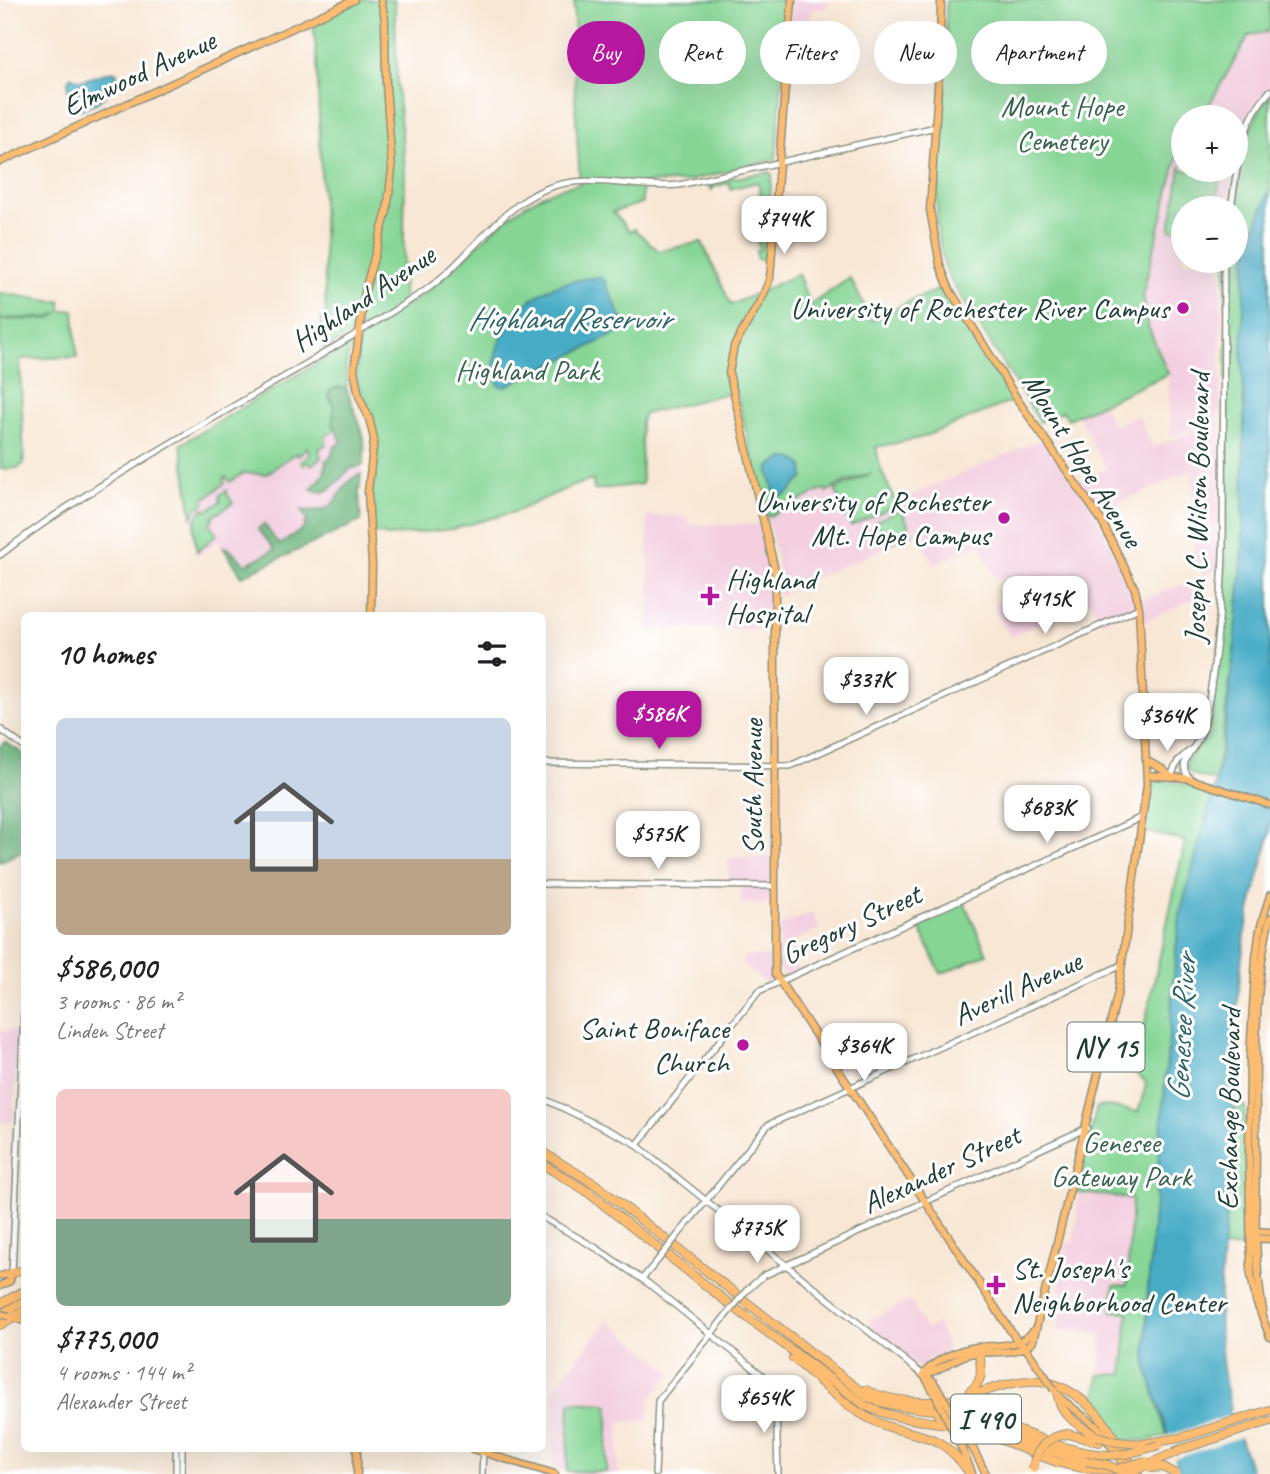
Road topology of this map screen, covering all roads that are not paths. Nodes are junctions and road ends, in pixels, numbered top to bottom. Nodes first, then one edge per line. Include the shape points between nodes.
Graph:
1 (346, 0) edge
2 (354, 0) edge
3 (381, 0) edge
4 (792, 0) edge
5 (940, 0) edge
6 (335, 7) junction
7 (1270, 92) edge
8 (936, 127) junction
9 (0, 162) edge
10 (780, 164) junction
11 (1233, 196) edge
12 (1224, 273) edge
13 (359, 331) junction
14 (0, 555) edge
15 (1139, 608) junction
16 (371, 612) edge
17 (0, 729) edge
18 (21, 745) edge
19 (1189, 751) junction
20 (1147, 761) junction
21 (546, 763) edge
22 (774, 766) junction
23 (1147, 775) junction
24 (1170, 776) junction
25 (1194, 781) junction
26 (1270, 805) edge
27 (1142, 817) junction
28 (546, 884) edge
29 (774, 886) junction
30 (1270, 895) edge
31 (1270, 918) edge
32 (1122, 965) junction
33 (780, 981) junction
34 (21, 1078) edge
35 (851, 1088) junction
36 (546, 1100) edge
37 (1087, 1128) junction
38 (637, 1145) junction
39 (546, 1154) edge
40 (546, 1166) edge
41 (706, 1201) junction
42 (926, 1201) junction
43 (546, 1219) edge
44 (1270, 1232) edge
45 (1253, 1234) junction
46 (1270, 1239) edge
47 (786, 1266) junction
48 (21, 1271) edge
49 (12, 1273) junction
50 (0, 1276) edge
51 (642, 1279) junction
52 (0, 1286) edge
53 (21, 1293) edge
54 (727, 1302) junction
55 (0, 1304) edge
56 (21, 1304) edge
57 (6, 1316) edge
58 (0, 1325) edge
59 (1036, 1327) junction
60 (712, 1333) junction
61 (1270, 1338) edge
62 (1018, 1342) junction
63 (1025, 1347) junction
64 (981, 1350) junction
65 (832, 1371) junction
66 (923, 1375) junction
67 (1056, 1392) junction
68 (862, 1394) junction
69 (939, 1396) junction
70 (1270, 1409) edge
71 (1270, 1421) edge
72 (1181, 1438) junction
73 (1098, 1439) junction
74 (176, 1452) edge
75 (182, 1452) edge
76 (358, 1452) edge
77 (483, 1452) edge
78 (486, 1452) edge
79 (1033, 1471) edge
80 (1124, 1473) edge
81 (176, 1474) edge
82 (182, 1474) edge
83 (357, 1474) edge
84 (482, 1474) edge
85 (555, 1474) edge
86 (655, 1474) edge
87 (778, 1474) edge
88 (971, 1474) edge
89 (986, 1474) edge
90 (1138, 1474) edge
91 (1176, 1474) edge

1 - 6 main road, Elmwood Avenue
2 - 6 main road, Elmwood Avenue
3 - 13 main road via 392,169
4 - 10 main road, South Avenue
5 - 8 main road, Mount Hope Avenue / NY 15
6 - 9 main road, Elmwood Avenue
7 - 11 street via 1245,129
8 - 10 street, Highland Avenue
8 - 15 main road, Mount Hope Avenue / NY 15 via 930,210 943,275 1017,399 1100,518 1135,589
10 - 13 street, Highland Avenue via 666,187 579,181 548,188 519,205 430,287
10 - 22 main road, South Avenue via 769,282 737,338 729,364 774,565
12 - 19 street, Joseph C. Wilson Boulevard via 1223,554 1217,653 1204,727
13 - 14 street, Highland Avenue via 61,510
13 - 16 main road via 354,370 374,439 368,492
15 - 20 main road, Mount Hope Avenue / NY 15
15 - 22 street via 790,766
17 - 18 street
19 - 24 street, Joseph C. Wilson Boulevard
19 - 25 street via 1183,768
20 - 23 main road, Mount Hope Avenue / NY 15
20 - 24 main road
21 - 22 street
22 - 29 main road, South Avenue
23 - 24 main road
23 - 27 main road, Mount Hope Avenue / NY 15
24 - 25 main road
25 - 26 main road
27 - 32 main road, Mount Hope Avenue / NY 15
27 - 33 street, Gregory Street
28 - 29 street
29 - 33 main road, South Avenue via 774,969
30 - 45 main road, Exchange Boulevard via 1257,950 1251,1027
31 - 45 main road, Exchange Boulevard via 1256,1049
32 - 35 street, Averill Avenue
32 - 37 main road, Mount Hope Avenue / NY 15
33 - 35 main road, South Avenue
33 - 38 street, Gregory Street via 755,995
34 - 49 street
35 - 41 street, Averill Avenue via 766,1126
35 - 42 main road, South Avenue
36 - 38 street
37 - 42 street, Alexander Street
37 - 59 main road, Mount Hope Avenue / NY 15
38 - 41 street
39 - 65 highway, I 490 via 600,1188
40 - 54 highway, I 490 via 597,1199
41 - 47 street
41 - 51 street, Averill Avenue, bridge
42 - 47 street, Alexander Street
42 - 62 main road, South Avenue
43 - 51 street
44 - 45 main road
45 - 46 main road
45 - 61 main road, Exchange Boulevard via 1254,1292
47 - 60 street, Alexander Street, bridge via 763,1276 747,1290
47 - 66 street
48 - 49 highway
49 - 50 main road
49 - 52 main road via 10,1281
51 - 60 street
53 - 55 highway
54 - 80 highway, I 490 via 870,1408 981,1432 1067,1469
54 - 88 highway via 860,1413 941,1442
56 - 57 highway
57 - 58 highway
59 - 62 main road
59 - 63 main road, Mount Hope Avenue / NY 15 via 1033,1342
60 - 86 street, Alexander Street via 657,1404
60 - 87 street via 762,1374 774,1393
62 - 63 main road, South Avenue
62 - 64 main road
63 - 64 main road via 1002,1353
63 - 67 main road, South Avenue, bridge
64 - 66 main road
64 - 69 highway via 978,1384 968,1392
65 - 68 highway, I 490
65 - 69 highway via 885,1397 907,1401
66 - 69 main road
67 - 73 highway via 1070,1417
67 - 80 main road, South Avenue via 1100,1429
68 - 72 highway, I 490, bridge via 891,1405 981,1417 1066,1449 1108,1455
68 - 80 highway, bridge via 893,1409 972,1421 1049,1452
69 - 88 main road, bridge
69 - 89 main road, bridge
69 - 90 highway via 960,1398 1020,1380 1054,1385 1095,1411
70 - 72 highway, I 490
71 - 80 highway, I 490, bridge
72 - 73 highway, bridge via 1114,1445
73 - 79 highway, bridge via 1055,1436 1036,1455
74 - 81 street
75 - 82 street
76 - 83 main road
77 - 84 street
78 - 85 main road
80 - 91 highway, bridge via 1157,1466

